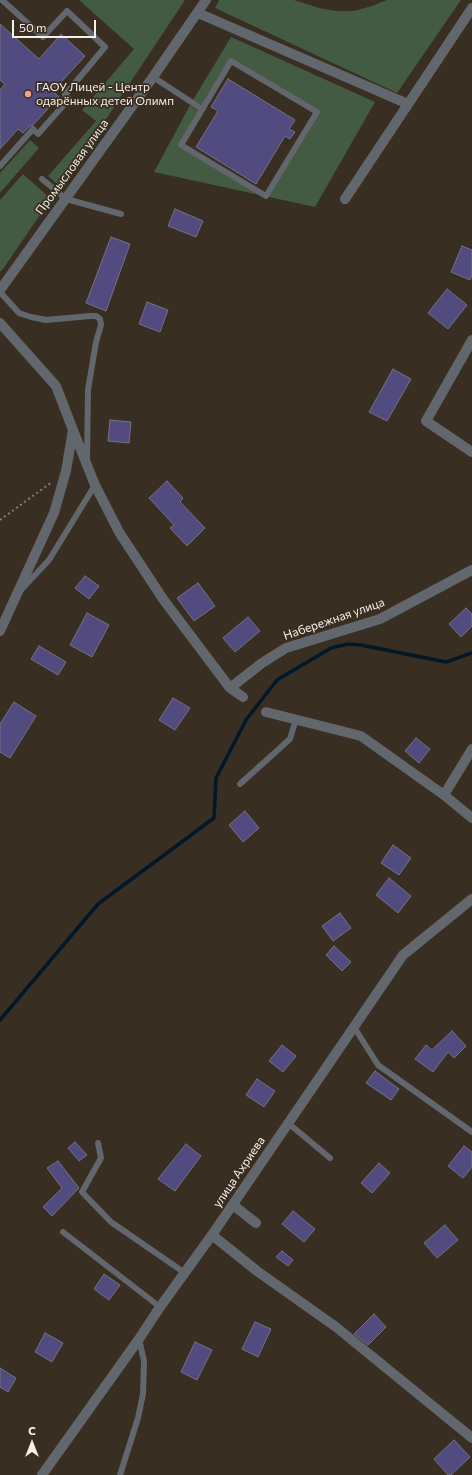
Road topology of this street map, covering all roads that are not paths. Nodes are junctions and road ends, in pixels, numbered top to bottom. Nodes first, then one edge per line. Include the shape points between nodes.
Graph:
1 (2, 0) edge
2 (206, 0) edge
3 (472, 8) edge
4 (198, 12) junction
5 (153, 77) junction
6 (408, 104) junction
7 (202, 110) junction
8 (0, 166) edge
9 (42, 179) dead end
10 (66, 199) junction
11 (345, 199) dead end
12 (121, 214) dead end
13 (0, 291) edge
14 (0, 323) edge
15 (472, 340) edge
16 (73, 430) junction
17 (472, 452) edge
18 (87, 464) junction
19 (95, 485) junction
20 (472, 570) edge
21 (16, 596) junction
22 (0, 631) edge
23 (230, 688) junction
24 (244, 697) dead end
25 (266, 712) dead end
26 (296, 719) junction
27 (472, 748) edge
28 (240, 784) dead end
29 (444, 795) junction
30 (472, 818) edge
31 (472, 899) edge
32 (354, 1027) junction
33 (288, 1123) junction
34 (472, 1132) edge
35 (98, 1143) dead end
36 (330, 1158) dead end
37 (233, 1205) junction
38 (256, 1223) dead end
39 (63, 1232) dead end
40 (212, 1235) junction
41 (184, 1273) junction
42 (160, 1307) junction
43 (139, 1340) junction
44 (472, 1438) edge
45 (43, 1475) edge
46 (120, 1475) edge

1 - 8 lane via 43,37 67,11 105,47 65,95 69,99 38,134 33,129
2 - 4 street, Промысловая улица
3 - 6 street
4 - 5 street, Промысловая улица
4 - 6 street
5 - 7 lane
5 - 10 street, Промысловая улица
6 - 11 street
7 - 7 lane via 231,61 317,112 266,196 181,145
9 - 10 lane
10 - 12 lane
10 - 13 street, Промысловая улица
13 - 18 lane via 19,314 46,320 90,316 100,319 88,390
14 - 16 street via 56,386
15 - 17 street via 426,421
16 - 18 street
16 - 21 street via 66,471 54,513
18 - 19 street
19 - 21 lane via 49,560
19 - 23 street via 119,532 155,587
20 - 23 street, Набережная улица via 380,618 286,648
21 - 22 street
23 - 24 street
25 - 26 street
26 - 28 lane via 290,739
26 - 29 street via 361,736
27 - 29 street
29 - 30 street
31 - 32 street, улица Ахриева via 403,955
32 - 33 street, улица Ахриева
32 - 34 lane via 378,1064
33 - 36 lane
33 - 37 street, улица Ахриева
35 - 41 lane via 101,1158 82,1192 111,1222
37 - 38 street
37 - 40 street, улица Ахриева
39 - 42 lane
40 - 41 street, улица Ахриева
40 - 44 street via 257,1271 336,1327
41 - 42 street, улица Ахриева
42 - 43 street, улица Ахриева
43 - 45 street, улица Ахриева
43 - 46 lane via 144,1361 143,1394

